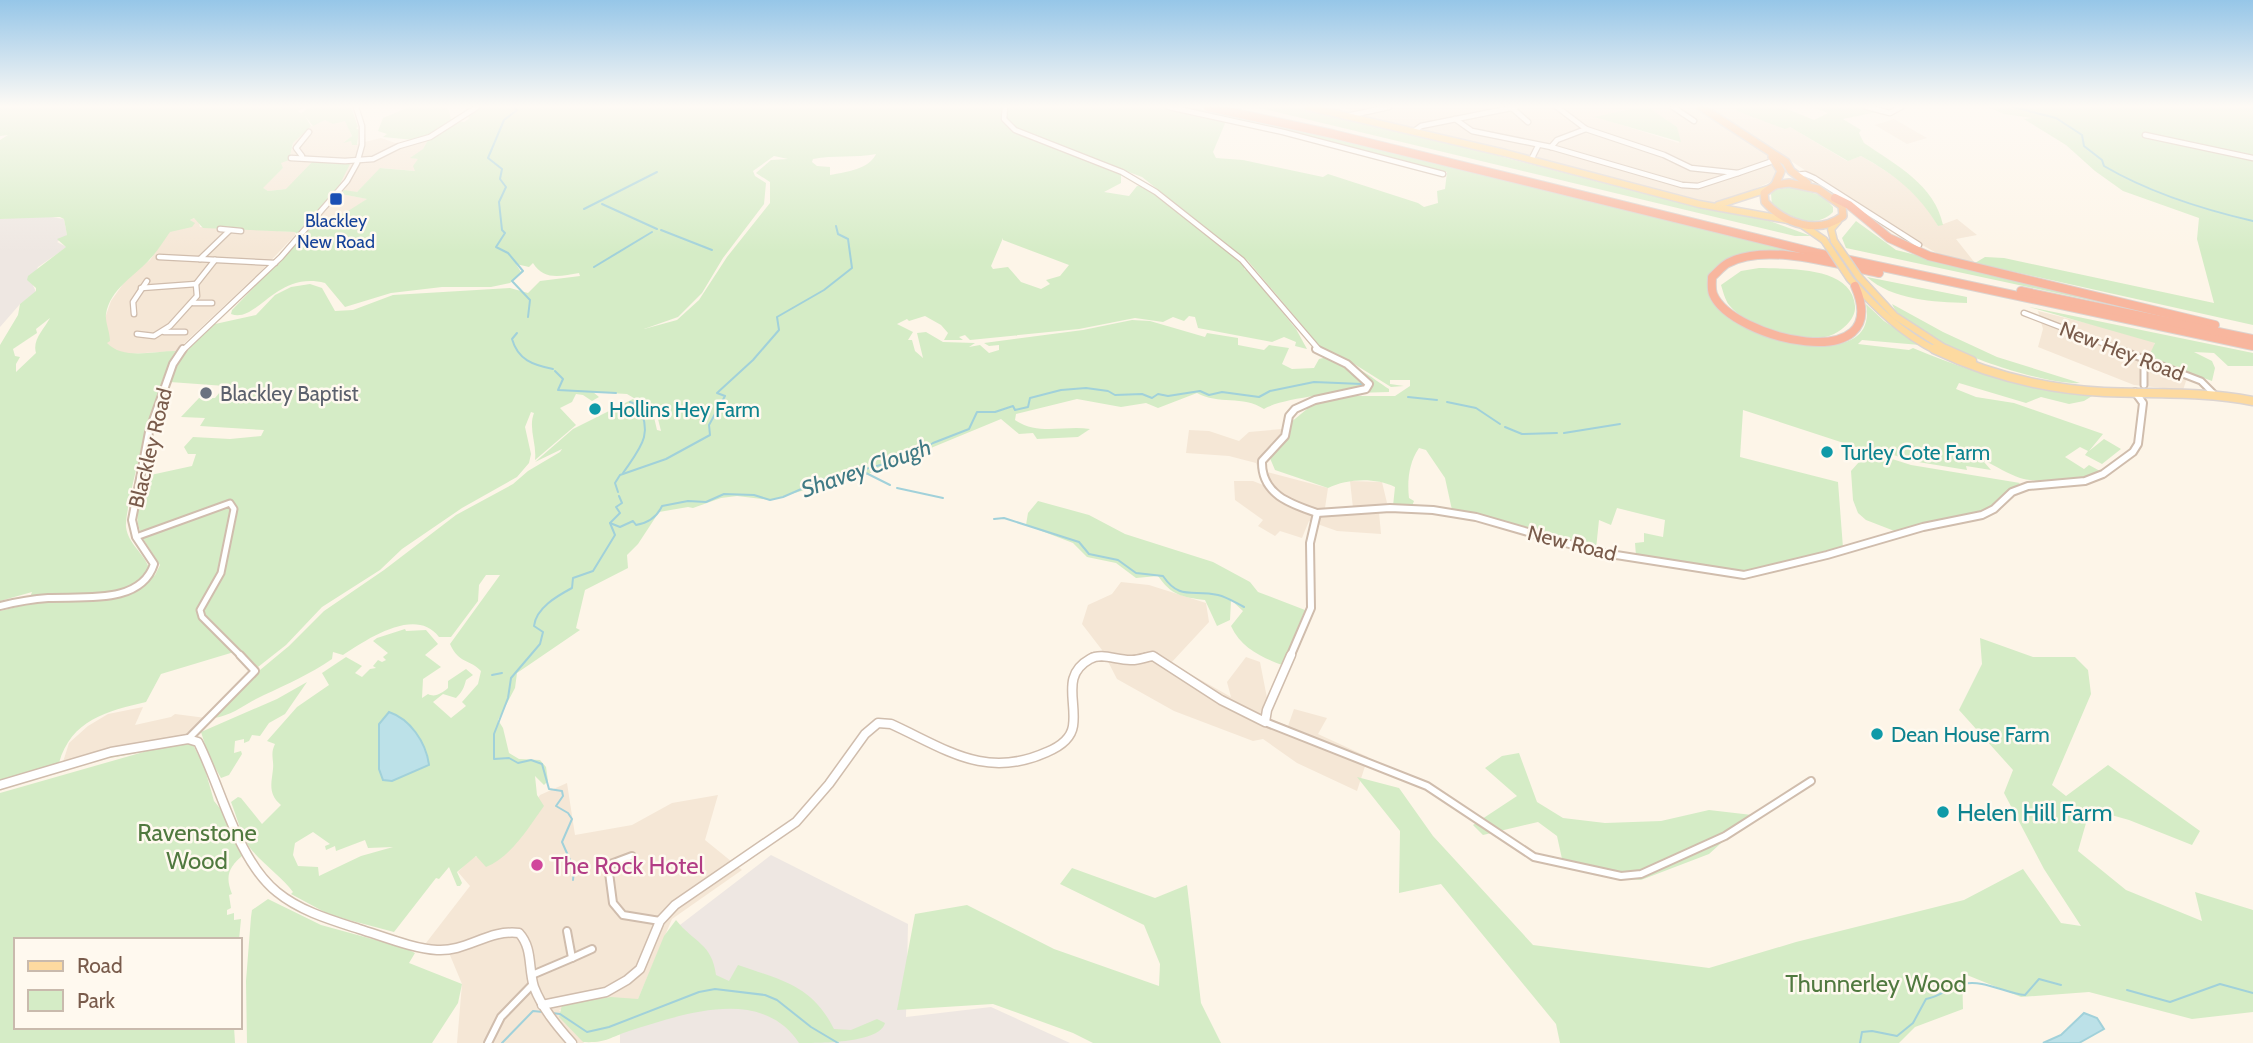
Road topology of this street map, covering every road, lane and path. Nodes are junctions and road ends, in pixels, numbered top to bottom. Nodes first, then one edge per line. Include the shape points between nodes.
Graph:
1 (302, 156) joint
2 (359, 156) edge
3 (380, 156) edge
4 (1080, 156) edge
5 (1373, 156) edge
6 (1421, 156) edge
7 (1446, 156) edge
8 (1513, 156) edge
9 (1533, 156) edge
10 (1582, 156) edge
11 (1665, 156) edge
12 (1769, 156) edge
13 (1776, 156) edge
14 (291, 158) dead end
15 (358, 160) junction
16 (1531, 160) junction
17 (1770, 162) dead end
18 (1738, 173) junction
19 (1443, 174) dead end
20 (1795, 175) junction
21 (1781, 177) junction
22 (1812, 186) junction
23 (1772, 187) junction
24 (1835, 198) junction
25 (1712, 206) junction
26 (1839, 220) junction
27 (1792, 221) junction
28 (220, 229) dead end
29 (229, 231) junction
30 (241, 231) dead end
31 (1919, 245) dead end
32 (159, 257) dead end
33 (185, 258) joint
34 (200, 259) junction
35 (215, 260) junction
36 (275, 263) junction
37 (147, 281) dead end
38 (1855, 281) junction
39 (196, 284) junction
40 (141, 288) junction
41 (193, 303) junction
42 (212, 303) dead end
43 (2069, 309) junction
44 (2024, 313) dead end
45 (134, 314) dead end
46 (163, 332) junction
47 (185, 332) dead end
48 (137, 334) dead end
49 (2253, 336) edge
50 (2253, 346) edge
51 (2144, 359) junction
52 (2144, 385) dead end
53 (2135, 392) junction
54 (2215, 395) junction
55 (2253, 401) edge
56 (1317, 513) junction
57 (136, 537) junction
58 (0, 606) edge
59 (1265, 722) junction
60 (188, 739) junction
61 (1811, 781) dead end
62 (0, 785) edge
63 (632, 856) dead end
64 (660, 921) junction
65 (566, 930) dead end
66 (592, 949) dead end
67 (572, 958) junction
68 (533, 980) junction
69 (543, 1006) junction
70 (488, 1043) edge
71 (572, 1043) edge

1 - 14 street
1 - 15 street
2 - 15 street, Blackley Road
3 - 15 street
4 - 56 street via 1156,192 1242,260 1316,349 1345,362 1369,384 1366,389 1296,409 1288,419 1285,436 1262,461 1262,477 1272,492
5 - 19 street
6 - 43 highway
7 - 49 highway via 1821,247
8 - 16 main road
9 - 16 street
10 - 18 street via 1690,186
11 - 18 street via 1691,168
12 - 21 highway via 1780,164
13 - 20 highway
15 - 36 street, Blackley Road via 344,186
16 - 25 main road
17 - 18 street
20 - 21 highway
20 - 22 highway
20 - 31 street via 1814,178
21 - 23 highway
22 - 23 highway via 1789,183
22 - 24 highway
23 - 25 main road
23 - 27 highway via 1764,192 1765,202 1777,215
24 - 26 highway via 1844,211
24 - 49 highway via 1889,238 1929,256
25 - 27 main road
26 - 27 highway via 1818,225
26 - 38 main road, New Hey Road, bridge via 1831,229 1834,241
27 - 38 main road, New Hey Road, bridge via 1818,234
28 - 29 street
29 - 30 street
29 - 34 street
32 - 33 street
33 - 34 street
34 - 35 street
35 - 36 street
35 - 39 street
36 - 57 street, Blackley Road via 176,358 149,432 133,516
37 - 40 street
38 - 43 highway via 1863,315 1858,328 1845,337 1814,343 1748,326 1723,308 1712,282 1717,271 1734,260 1774,256
38 - 53 main road, New Hey Road via 1896,326 1981,370 2075,390
39 - 40 street
39 - 41 street
40 - 45 street
41 - 42 street
41 - 46 street
43 - 50 highway
44 - 51 street, New Hey Road
46 - 47 street
46 - 48 street via 147,337
51 - 52 street
51 - 54 street, New Hey Road via 2201,381
53 - 54 main road, New Hey Road
53 - 56 street, New Road via 2143,403 2138,444 2110,470 2085,481 2031,485 2012,492 1982,515 1740,575 1590,551 1441,511 1403,508
54 - 55 main road, New Hey Road
56 - 59 street via 1310,543 1311,608 1266,710
57 - 58 street, Blackley Road via 155,566 136,586 100,597 44,598
57 - 60 street via 225,503 234,509 221,573 200,610 255,671
59 - 61 street via 1427,786 1534,857 1622,876 1641,874 1725,836
59 - 64 street via 1153,656 1129,661 1097,656 1074,675 1070,734 1047,752 1015,762 986,763 878,723 796,822 675,905
60 - 62 street via 111,752
60 - 68 street via 198,742 248,855 275,890 327,919 438,951 516,932 527,944
63 - 64 street via 608,865 614,905 629,920
64 - 69 street via 640,969 627,980 606,992
65 - 67 street
66 - 67 street
67 - 68 street
68 - 69 street
68 - 70 street via 496,1021
69 - 71 street

